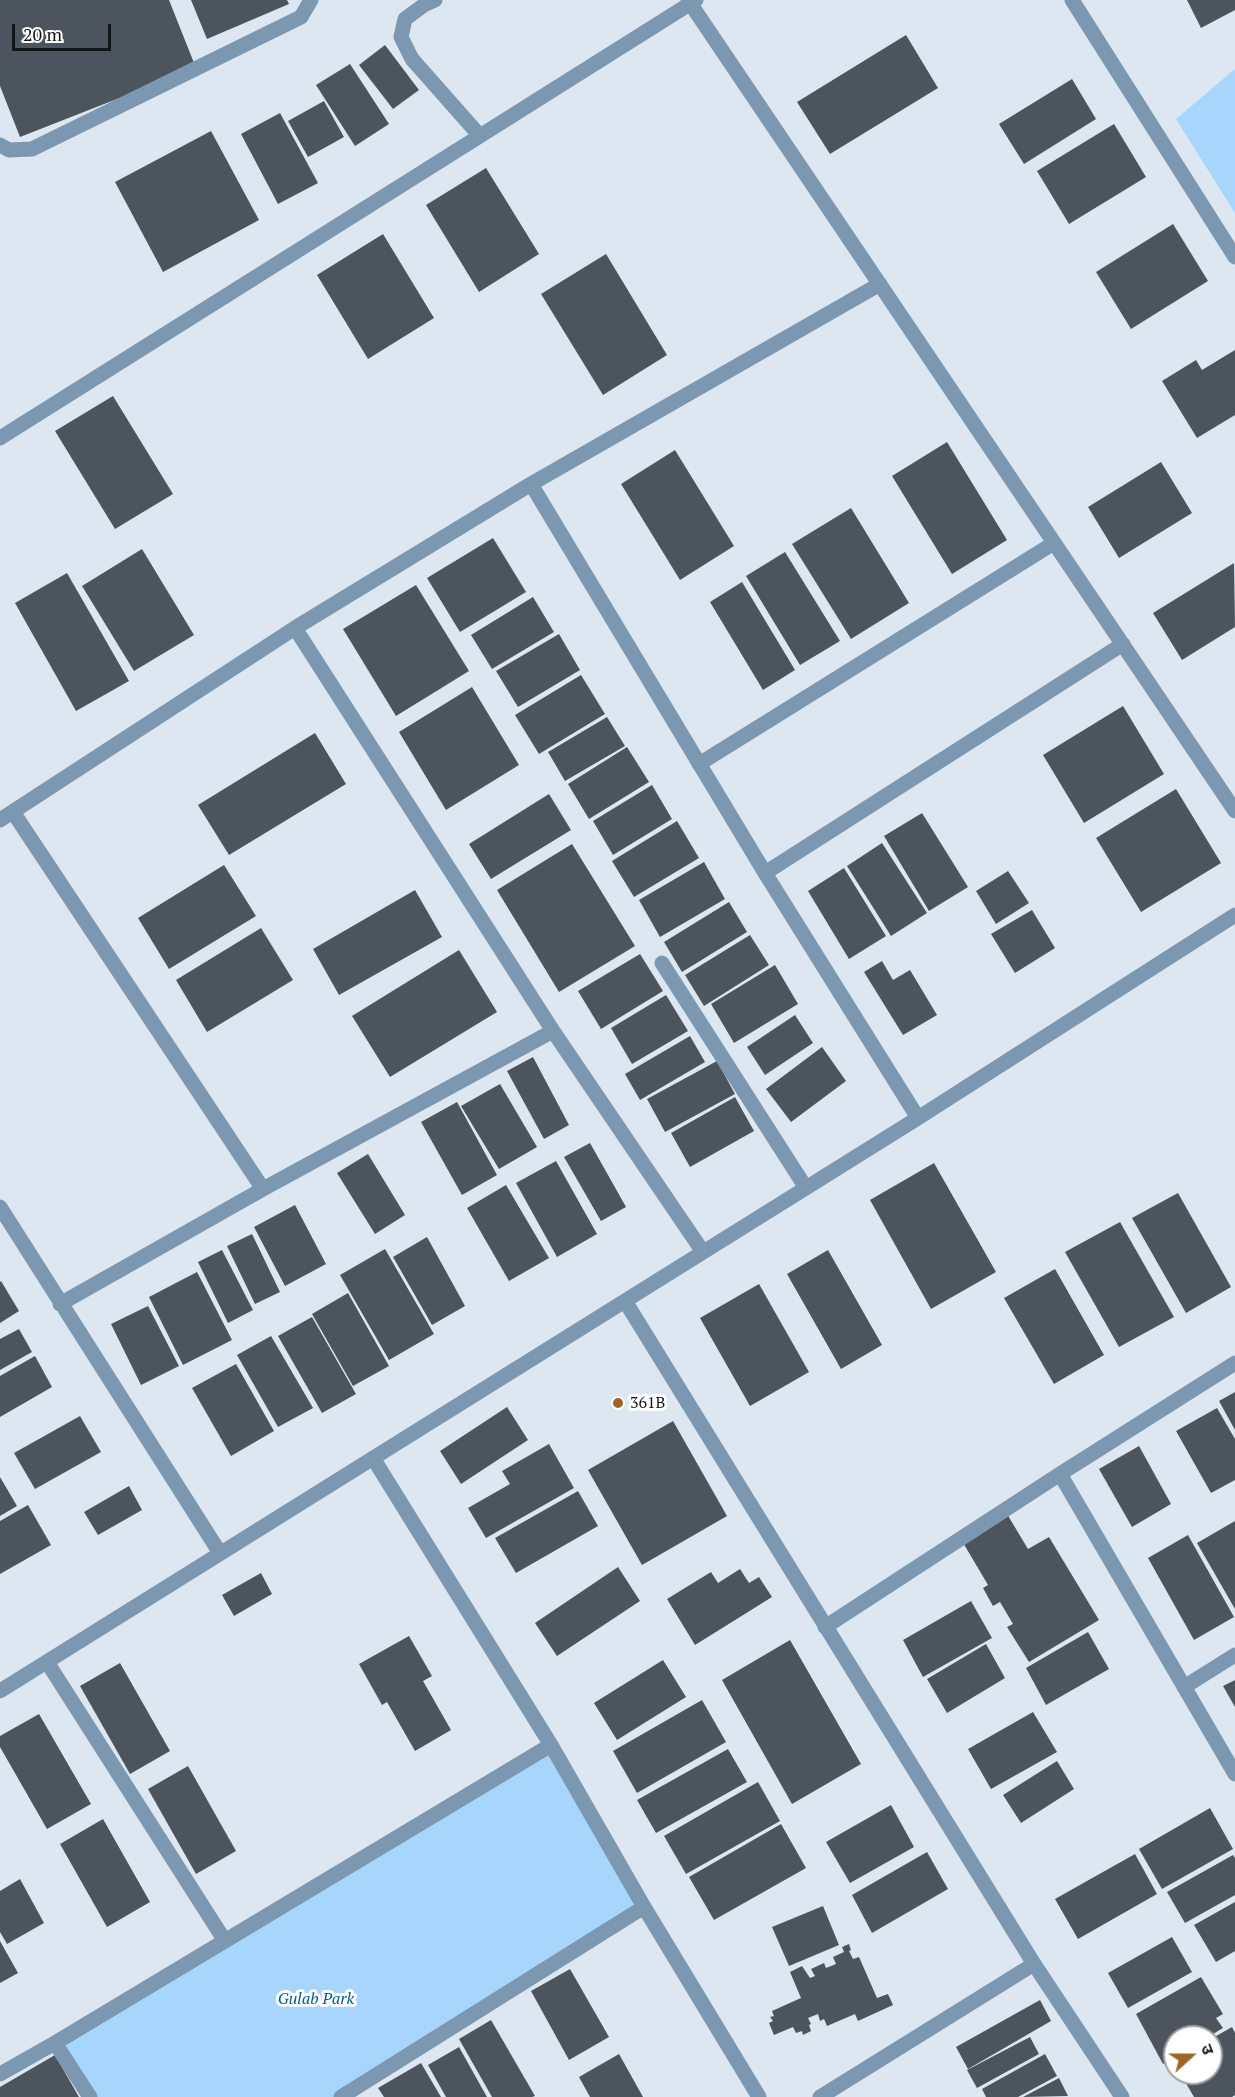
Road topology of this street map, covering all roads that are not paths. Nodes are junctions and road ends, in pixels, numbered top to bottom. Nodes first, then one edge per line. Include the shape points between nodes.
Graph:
1 (311, 0) edge
2 (435, 0) edge
3 (1072, 0) edge
4 (692, 1) edge
5 (480, 136) junction
6 (0, 145) edge
7 (1235, 257) edge
8 (880, 284) junction
9 (0, 438) edge
10 (531, 484) junction
11 (1054, 543) junction
12 (296, 628) junction
13 (1123, 644) junction
14 (699, 764) junction
15 (1235, 811) edge
16 (6, 816) edge
17 (765, 873) junction
18 (1235, 915) edge
19 (662, 963) dead end
20 (553, 1031) junction
21 (918, 1118) junction
22 (806, 1188) junction
23 (263, 1190) junction
24 (0, 1208) edge
25 (703, 1252) junction
26 (625, 1300) junction
27 (60, 1304) junction
28 (1235, 1363) edge
29 (374, 1458) junction
30 (1060, 1474) junction
31 (220, 1553) junction
32 (825, 1627) junction
33 (1235, 1655) edge
34 (47, 1662) junction
35 (1184, 1687) junction
36 (0, 1691) edge
37 (551, 1745) junction
38 (1235, 1774) edge
39 (644, 1907) junction
40 (225, 1941) junction
41 (1034, 1964) junction
42 (55, 2043) junction
43 (0, 2074) edge
44 (90, 2097) edge
45 (340, 2097) edge
46 (759, 2097) edge
47 (820, 2097) edge
48 (1122, 2097) edge

1 - 6 street via 301,17 32,149 9,150
2 - 5 street via 405,20 401,37 412,59
3 - 7 street
4 - 5 street
4 - 8 street
5 - 9 street
8 - 10 street
8 - 11 street
10 - 12 street
10 - 14 street
11 - 13 street
11 - 14 street
12 - 16 street
12 - 20 street
13 - 15 street
13 - 17 street
14 - 17 street
16 - 23 street
17 - 21 street
18 - 21 street
19 - 22 street
20 - 23 street
20 - 25 street
21 - 22 street
22 - 25 street
23 - 27 street
24 - 27 street
25 - 26 street
26 - 29 street
26 - 32 street
27 - 31 street
28 - 30 street
29 - 31 street
29 - 37 street
30 - 32 street
30 - 35 street
31 - 34 street
32 - 41 street
33 - 35 street
34 - 36 street
34 - 40 street
35 - 38 street
37 - 39 street
37 - 40 street
39 - 45 street
39 - 46 street
40 - 42 street
41 - 47 street
41 - 48 street
42 - 43 street
42 - 44 street

